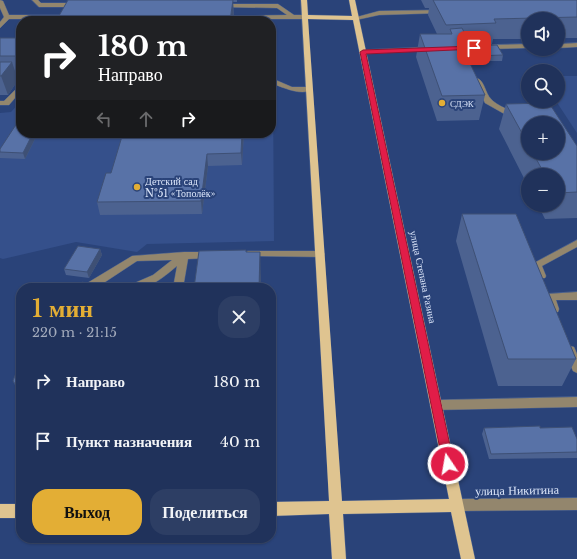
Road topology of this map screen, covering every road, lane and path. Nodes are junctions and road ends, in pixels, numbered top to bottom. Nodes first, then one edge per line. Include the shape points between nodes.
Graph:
1 (35, 0) edge
2 (304, 0) edge
3 (352, 0) edge
4 (0, 1) edge
5 (87, 5) edge
6 (214, 6) edge
7 (450, 12) edge
8 (7, 16) junction
9 (16, 16) edge
10 (276, 17) edge
11 (293, 17) junction
12 (305, 17) junction
13 (356, 18) junction
14 (16, 21) edge
15 (0, 26) edge
16 (577, 45) edge
17 (565, 46) edge
18 (521, 47) edge
19 (445, 48) edge
20 (438, 49) edge
21 (363, 52) junction
22 (474, 74) edge
23 (0, 77) edge
24 (16, 77) edge
25 (276, 82) edge
26 (310, 89) junction
27 (16, 92) edge
28 (0, 103) edge
29 (521, 116) edge
30 (577, 243) edge
31 (238, 254) edge
32 (320, 254) junction
33 (184, 255) junction
34 (223, 255) edge
35 (96, 283) edge
36 (144, 283) edge
37 (179, 283) edge
38 (547, 290) junction
39 (577, 296) edge
40 (558, 318) edge
41 (566, 340) edge
42 (577, 368) edge
43 (577, 402) edge
44 (436, 405) junction
45 (577, 504) edge
46 (457, 506) junction
47 (337, 508) junction
48 (276, 509) edge
49 (16, 510) edge
50 (0, 511) edge
51 (339, 559) edge
52 (468, 559) edge

1 - 5 street via 39,5
2 - 12 main road
3 - 13 main road, улица Степана Разина
4 - 8 street
6 - 11 street via 278,6
7 - 13 street via 379,13
8 - 9 street
8 - 14 street
8 - 15 street
10 - 11 street
11 - 12 street
12 - 13 main road
12 - 26 main road
13 - 21 main road, улица Степана Разина
16 - 17 street
18 - 19 street via 462,51
20 - 21 street
21 - 44 main road, улица Степана Разина
22 - 29 street via 488,101 511,114
23 - 24 street
25 - 26 street via 291,89
26 - 32 main road
27 - 28 street via 6,103
30 - 38 street via 536,265
31 - 32 street
32 - 47 main road
33 - 34 street
33 - 35 street via 136,258
33 - 36 street via 157,277
33 - 37 street
38 - 39 street
38 - 40 street
41 - 42 street
43 - 44 street
44 - 46 main road, улица Степана Разина
45 - 46 street, улица Никитина
46 - 47 main road
46 - 52 main road, улица Степана Разина
47 - 48 main road
47 - 51 main road
49 - 50 main road

